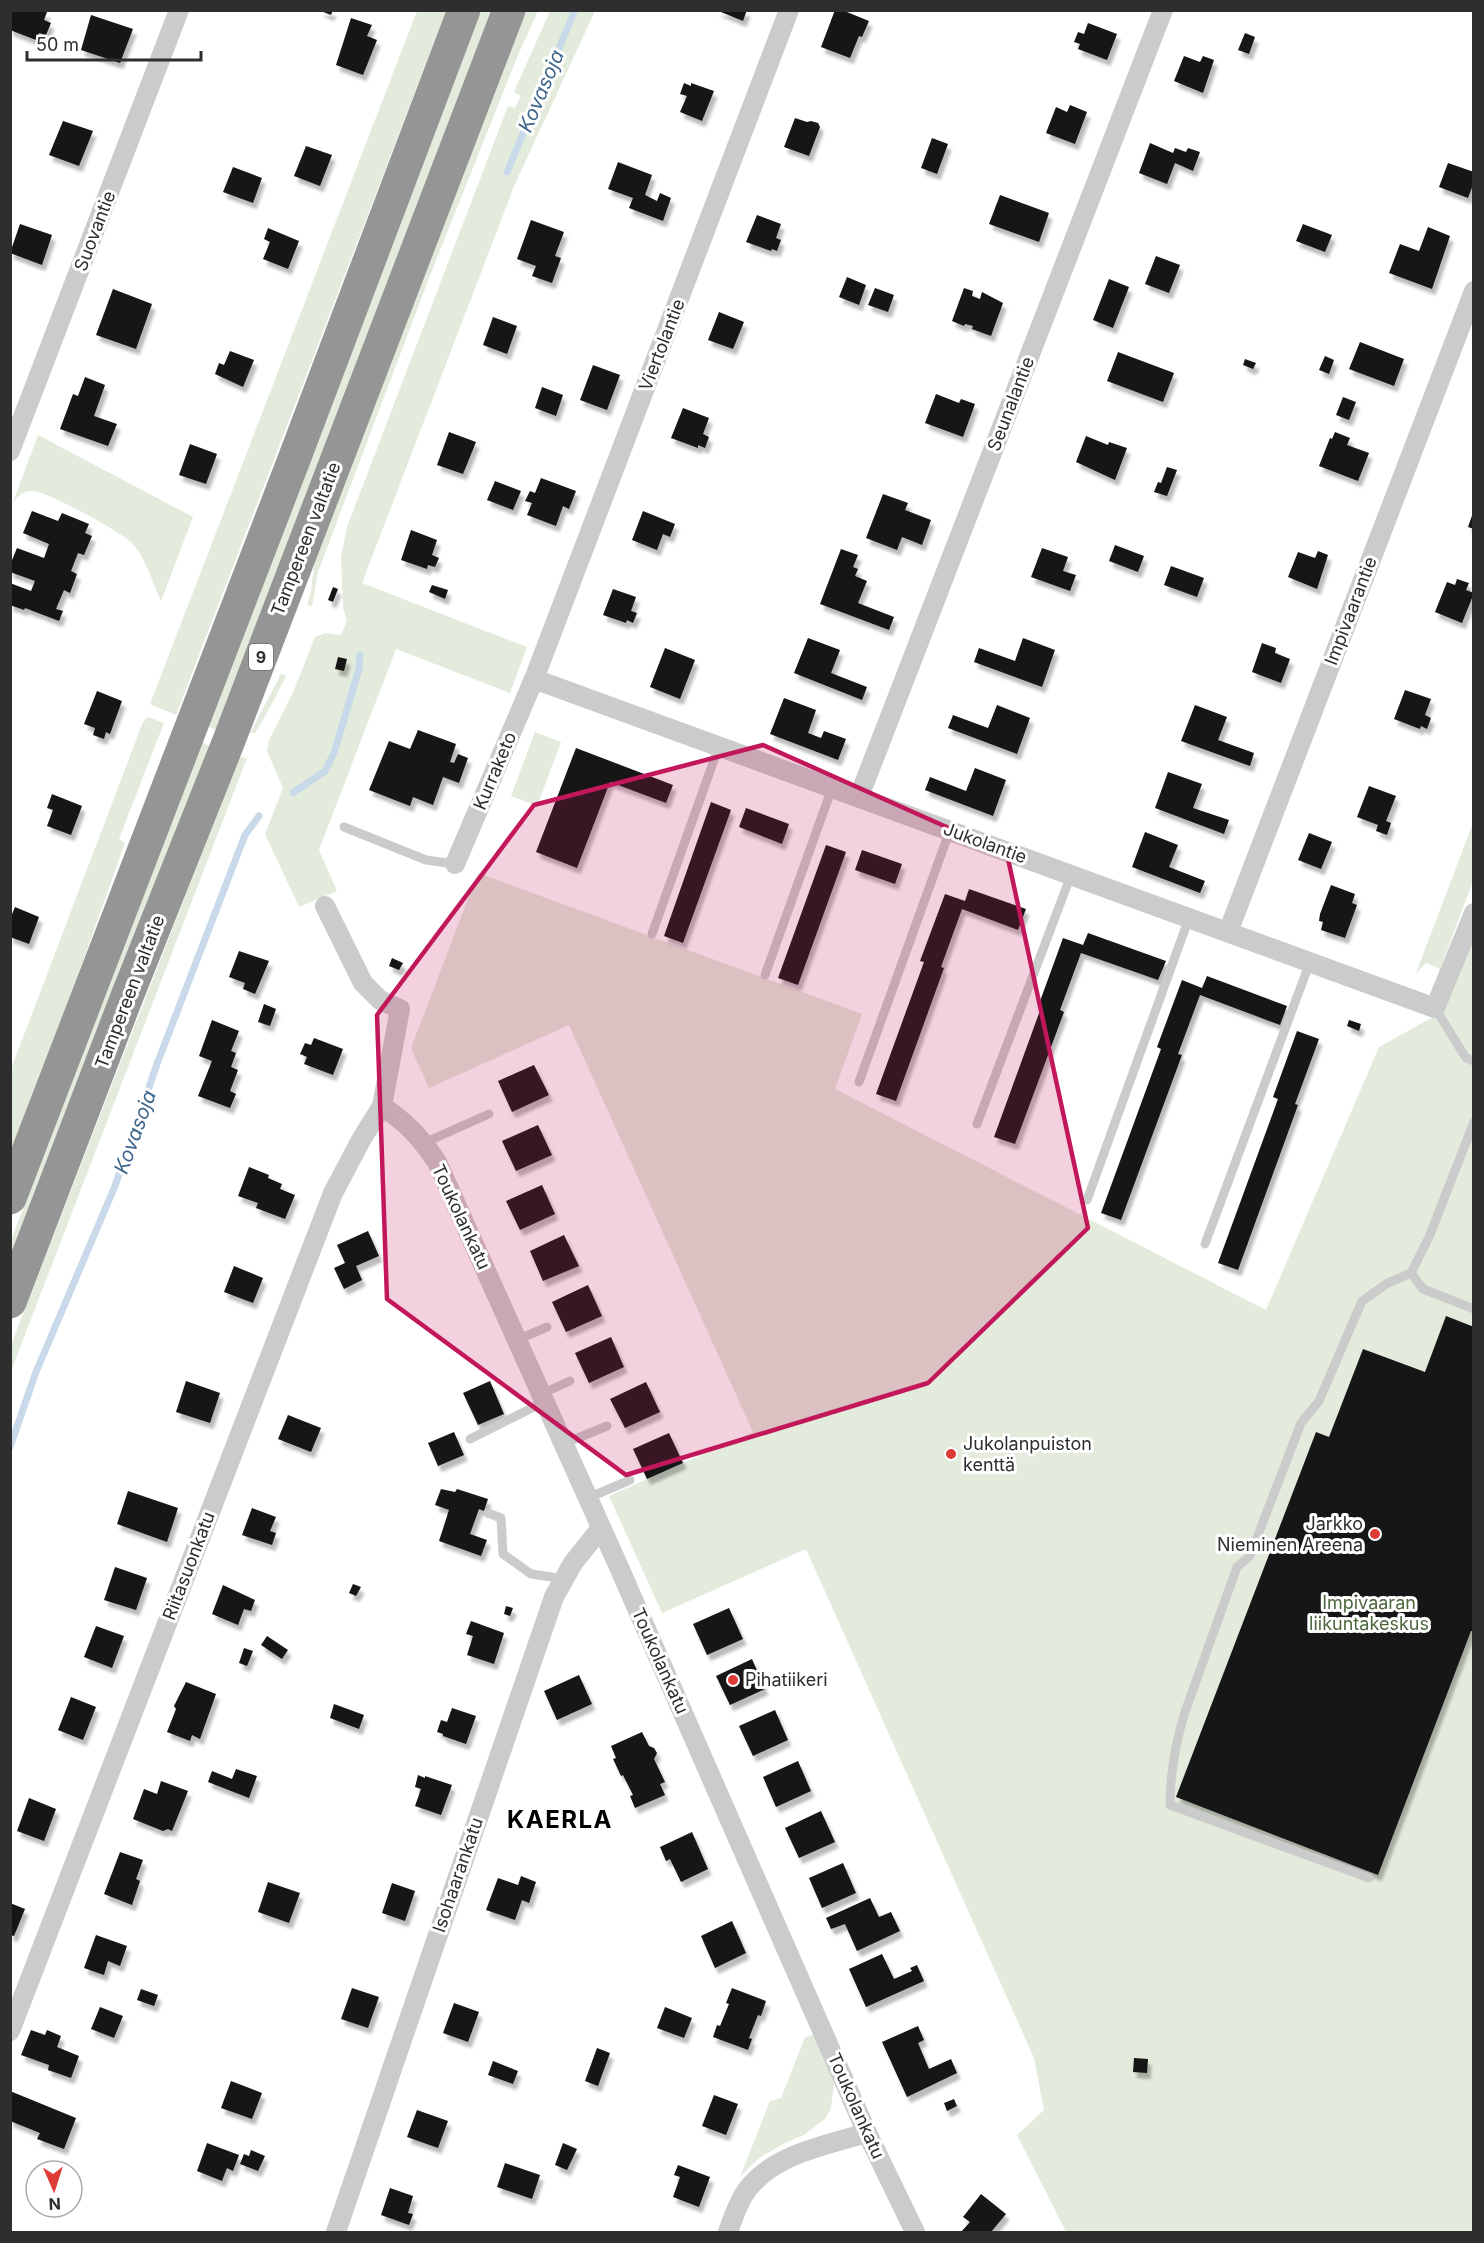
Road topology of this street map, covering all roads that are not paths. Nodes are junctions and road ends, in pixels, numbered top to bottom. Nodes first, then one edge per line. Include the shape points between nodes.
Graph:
1 (179, 10) edge
2 (464, 10) edge
3 (509, 10) edge
4 (789, 10) edge
5 (1163, 10) edge
6 (1473, 291) edge
7 (11, 446) edge
8 (534, 679) junction
9 (718, 746) junction
10 (832, 788) junction
11 (859, 797) junction
12 (344, 827) dead end
13 (950, 830) junction
14 (455, 864) joint
15 (1071, 875) junction
16 (325, 906) dead end
17 (1473, 913) edge
18 (1189, 918) junction
19 (1228, 932) junction
20 (652, 934) dead end
21 (1310, 962) junction
22 (765, 975) dead end
23 (1435, 1008) junction
24 (1473, 1061) edge
25 (859, 1082) dead end
26 (382, 1106) junction
27 (489, 1114) dead end
28 (1473, 1122) edge
29 (978, 1124) dead end
30 (424, 1143) junction
31 (10, 1198) edge
32 (1087, 1200) dead end
33 (1205, 1244) dead end
34 (1411, 1273) junction
35 (10, 1302) edge
36 (1473, 1309) edge
37 (547, 1327) dead end
38 (517, 1340) junction
39 (570, 1381) dead end
40 (542, 1398) junction
41 (607, 1426) dead end
42 (470, 1439) dead end
43 (563, 1444) junction
44 (630, 1480) dead end
45 (588, 1498) junction
46 (488, 1513) dead end
47 (601, 1528) junction
48 (561, 1582) junction
49 (1369, 1878) dead end
50 (10, 2031) edge
51 (867, 2133) junction
52 (336, 2232) edge
53 (728, 2232) edge
54 (915, 2232) edge

1 - 7 street, Suovantie
2 - 31 highway, Tampereen valtatie / 9
3 - 35 highway, Tampereen valtatie / 9
4 - 8 street, Viertolantie
5 - 11 street, Seunalantie
6 - 19 street, Impivaarantie
8 - 9 street, Jukolantie
8 - 14 street, Kurraketo
9 - 10 street, Jukolantie
9 - 20 lane
10 - 11 street, Jukolantie
10 - 22 lane
11 - 13 street, Jukolantie
12 - 14 lane via 426,860
13 - 15 street, Jukolantie
13 - 25 lane
15 - 18 street, Jukolantie
15 - 29 lane
16 - 26 street via 363,983 380,1000 400,1009
17 - 23 street
18 - 19 street, Jukolantie
18 - 32 lane
19 - 21 street, Jukolantie
21 - 23 street, Jukolantie
21 - 33 lane
23 - 24 lane via 1466,1058
26 - 30 street, Toukolankatu via 402,1119
26 - 50 street, Riitasuonkatu via 333,1192
27 - 30 lane
28 - 34 lane
30 - 38 street, Toukolankatu via 437,1162
34 - 36 lane via 1423,1289
34 - 49 lane via 1362,1301 1319,1401 1301,1423 1250,1556 1237,1568 1185,1712 1170,1791 1170,1805
37 - 38 lane
38 - 40 street, Toukolankatu
39 - 40 lane
40 - 42 lane
40 - 43 street, Toukolankatu
41 - 43 lane
43 - 45 street, Toukolankatu
44 - 45 lane
45 - 47 street, Toukolankatu
46 - 48 lane via 501,1518 502,1554 531,1574
47 - 48 street, Isohaarankatu
47 - 51 street, Toukolankatu
48 - 52 street, Isohaarankatu
51 - 53 street via 779,2162 747,2189
51 - 54 street, Toukolankatu

